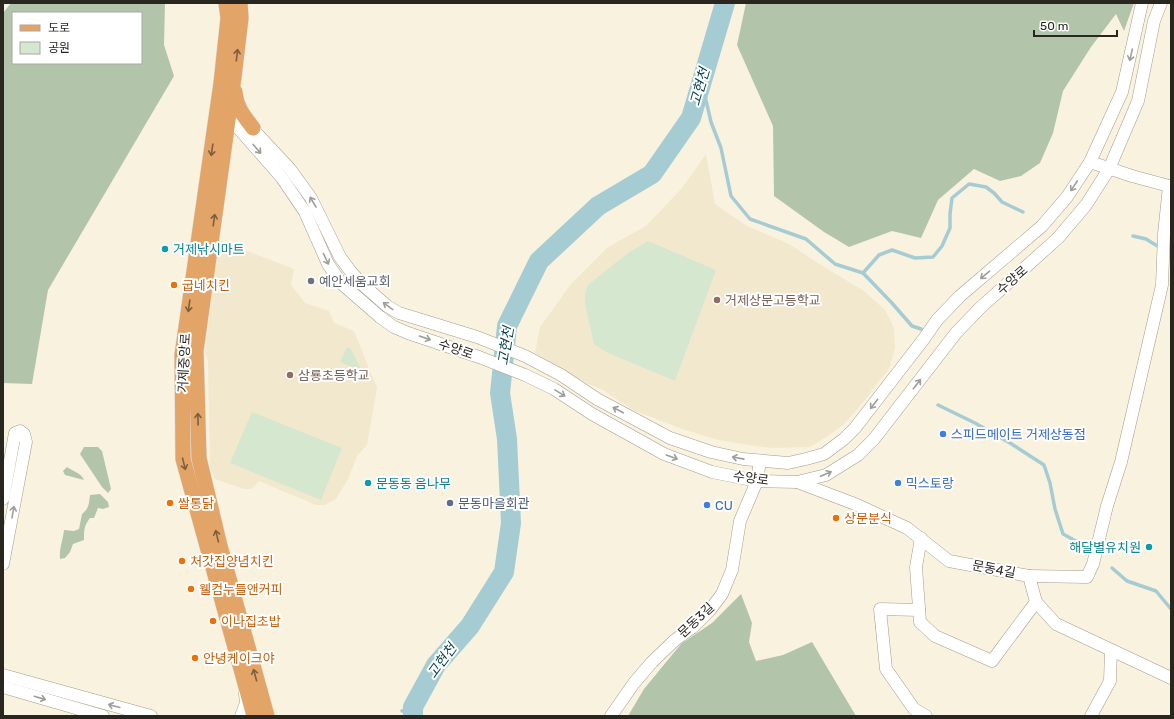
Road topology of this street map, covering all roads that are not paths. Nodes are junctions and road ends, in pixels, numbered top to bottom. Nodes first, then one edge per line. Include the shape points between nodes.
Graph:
1 (226, 3) edge
2 (240, 3) edge
3 (1142, 3) edge
4 (1161, 3) edge
5 (234, 76) junction
6 (223, 115) junction
7 (249, 132) junction
8 (224, 149) junction
9 (1090, 162) junction
10 (1109, 169) junction
11 (1170, 184) edge
12 (760, 461) junction
13 (757, 481) junction
14 (797, 482) junction
15 (3, 499) edge
16 (921, 538) junction
17 (3, 564) edge
18 (1029, 576) junction
19 (1036, 602) junction
20 (919, 610) junction
21 (1111, 651) junction
22 (3, 675) edge
23 (243, 678) junction
24 (1171, 678) edge
25 (3, 687) edge
26 (260, 715) edge
27 (103, 716) edge
28 (151, 716) edge
29 (241, 716) edge
30 (611, 716) edge
31 (926, 716) edge
32 (1091, 716) edge

1 - 6 main road, 거제중앙로 via 228,18
5 -> 2 main road, 거제중앙로 via 241,18
3 -> 9 street, 수양로 via 1122,92
4 - 10 street, 수양로 via 1154,21 1138,101
5 - 6 main road, 거제중앙로
5 - 7 main road via 237,103
6 - 7 street, 수양로
6 - 8 main road, 거제중앙로
6 -> 23 main road, 거제중앙로 via 182,355 182,459
7 - 8 street via 235,135
12 -> 7 street, 수양로 via 711,452 670,438 525,356 399,313 387,306 363,285 340,257 311,198 290,169
7 -> 13 street, 수양로 via 305,212 328,264 341,283 380,317 408,333 525,375 554,389 592,414 664,454 712,472
26 -> 8 main road, 거제중앙로 via 198,458 196,351
9 - 10 street
9 -> 12 street, 수양로 via 1067,197 1042,226 960,296 937,320 844,439 824,454 806,459 788,463
10 - 11 street
14 -> 10 street, 수양로 via 826,475 858,455 874,439 961,328 1058,238 1086,205
11 - 18 street via 1164,234 1162,285 1122,462 1107,506 1093,564 1087,577
12 - 13 street, 문동3길
13 - 14 street, 수양로
13 - 30 street, 문동3길 via 740,521 732,570 722,594 694,626 652,662
14 - 16 street, 문동4길 via 855,504 907,528
17 -> 15 street via 26,442 24,434 20,431 15,433
16 - 18 street, 문동4길 via 949,561
16 - 20 street via 916,567
18 - 19 street, 문동4길
19 - 20 street via 992,661 935,636 920,622
19 - 21 street, 문동4길 via 1056,624
20 - 31 street via 880,609 886,669 914,709
21 - 24 street, 문동4길
21 - 32 street via 1110,681
28 -> 22 street
23 - 26 main road, 거제중앙로
23 - 29 street via 246,703
25 -> 27 street

